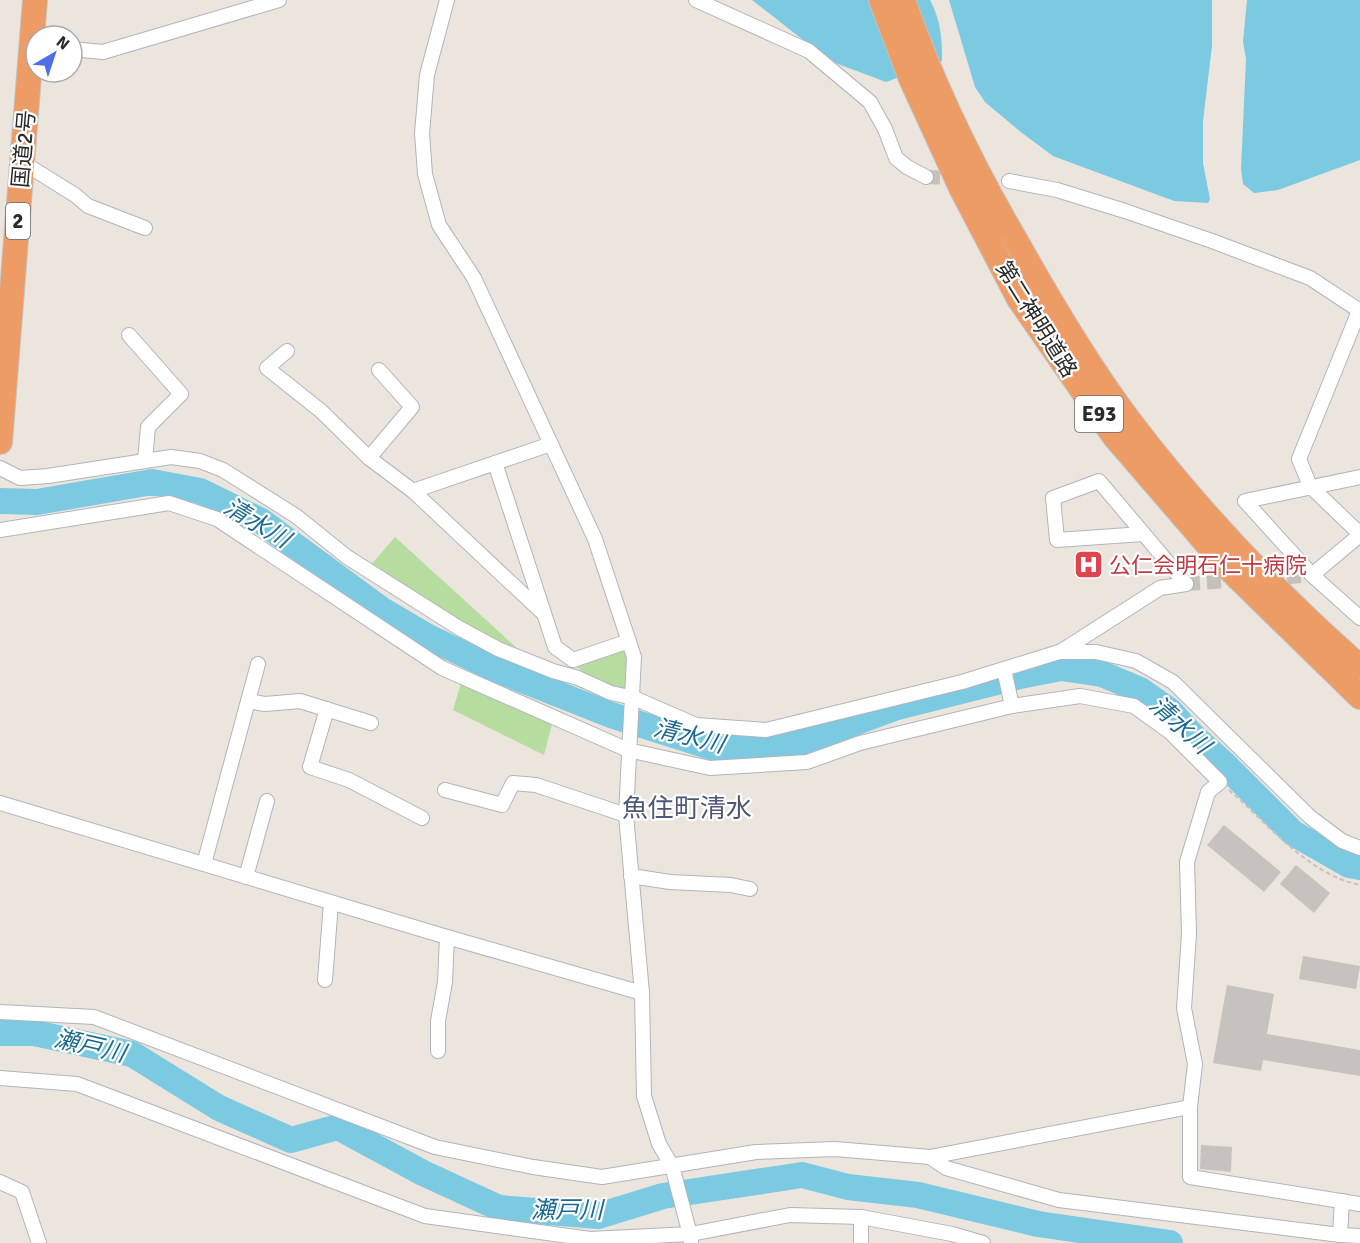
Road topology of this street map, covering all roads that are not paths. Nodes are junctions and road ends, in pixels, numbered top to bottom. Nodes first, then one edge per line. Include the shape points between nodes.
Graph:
1 (35, 0) edge
2 (279, 0) edge
3 (447, 0) edge
4 (696, 0) edge
5 (881, 0) edge
6 (903, 0) edge
7 (34, 24) edge
8 (84, 50) edge
9 (920, 76) junction
10 (30, 84) edge
11 (22, 162) junction
12 (926, 177) tunnel mouth
13 (1009, 181) dead end
14 (145, 228) dead end
15 (1360, 311) edge
16 (129, 335) dead end
17 (287, 351) dead end
18 (379, 370) dead end
19 (0, 442) edge
20 (551, 444) junction
21 (369, 458) junction
22 (145, 460) junction
23 (495, 463) junction
24 (0, 468) edge
25 (1360, 477) edge
26 (1310, 486) junction
27 (413, 491) junction
28 (0, 530) edge
29 (1143, 534) junction
30 (1360, 534) edge
31 (1312, 575) junction
32 (543, 613) junction
33 (1360, 618) edge
34 (629, 641) junction
35 (1059, 652) junction
36 (258, 664) dead end
37 (1360, 668) edge
38 (1004, 669) junction
39 (1360, 697) edge
40 (633, 698) junction
41 (248, 702) junction
42 (1012, 706) junction
43 (327, 709) junction
44 (371, 723) dead end
45 (628, 750) junction
46 (445, 790) dead end
47 (267, 801) dead end
48 (0, 803) edge
49 (626, 815) junction
50 (422, 818) dead end
51 (1360, 848) edge
52 (204, 864) junction
53 (632, 876) junction
54 (246, 877) junction
55 (750, 889) dead end
56 (331, 903) junction
57 (447, 937) junction
58 (325, 981) dead end
59 (642, 993) junction
60 (0, 1012) edge
61 (438, 1051) dead end
62 (0, 1078) edge
63 (1190, 1107) junction
64 (930, 1157) junction
65 (673, 1170) junction
66 (0, 1182) edge
67 (1342, 1202) junction
68 (1360, 1204) edge
69 (861, 1217) junction
70 (690, 1234) edge
71 (1340, 1235) junction
72 (1360, 1236) edge
73 (39, 1243) edge
74 (861, 1243) edge
75 (983, 1243) edge

1 - 7 highway, 国道2号 / 2
2 - 8 street via 103,52
3 - 20 street via 427,75 422,133 425,174 439,225 474,278
4 - 12 street via 809,51 870,102 896,158
5 - 9 highway, 第二神明道路 / E93
6 - 9 highway, 第二神明道路 / E93
9 - 37 highway, 第二神明道路 / E93 via 1052,305 1127,417 1215,523
9 - 39 highway, 第二神明道路 / E93 via 962,190 1019,299 1114,436 1226,566
10 - 11 highway, 国道2号 / 2
11 - 14 street via 88,206
11 - 19 highway, 国道2号 / 2
13 - 15 street via 1125,210 1212,241 1310,278
15 - 26 street via 1299,459
16 - 22 street via 181,394 148,427
17 - 21 street via 267,368 321,411
18 - 21 street via 412,407
20 - 23 street
20 - 34 street via 595,539
21 - 27 street
22 - 24 street via 20,478
22 - 40 street via 171,457 200,461 222,470 296,516 347,557 459,628 508,654
23 - 27 street
23 - 32 street
25 - 26 street
26 - 30 street
26 - 31 street via 1245,501
27 - 32 street
28 - 45 street via 169,503 217,519 442,668
29 - 29 street via 1099,481 1053,498 1057,540
29 - 35 street via 1186,584 1160,588
30 - 31 street
31 - 33 street
32 - 34 street via 555,647 573,660
34 - 40 street via 634,657
35 - 38 street
35 - 51 street via 1096,652 1136,661 1173,682 1310,817 1342,841
36 - 41 street
38 - 40 street via 766,730 696,724
38 - 42 street
40 - 45 street
41 - 43 street via 300,701
41 - 52 street
42 - 45 street via 860,743 807,762 710,768
42 - 63 street via 1080,696 1134,706 1170,732 1220,782 1208,792 1187,862 1189,934 1184,1008 1196,1064
43 - 44 street
43 - 50 street via 310,767 349,780
45 - 49 street
46 - 49 street via 502,805 513,783 536,785
47 - 54 street
48 - 52 street
49 - 53 street
52 - 54 street
53 - 55 street
53 - 59 street
54 - 56 street
56 - 57 street
56 - 58 street
57 - 59 street
57 - 61 street
59 - 65 street via 644,1096 659,1144
60 - 65 street via 94,1017 435,1147 602,1177
62 - 70 street via 77,1084 425,1216 590,1239
63 - 64 street
63 - 67 street via 1190,1177
64 - 65 street via 835,1149 756,1152
64 - 71 street via 946,1168 1059,1200
65 - 70 street
66 - 73 street via 22,1192
67 - 68 street
67 - 71 street
69 - 70 street via 790,1215
69 - 74 street
69 - 75 street
71 - 72 street

